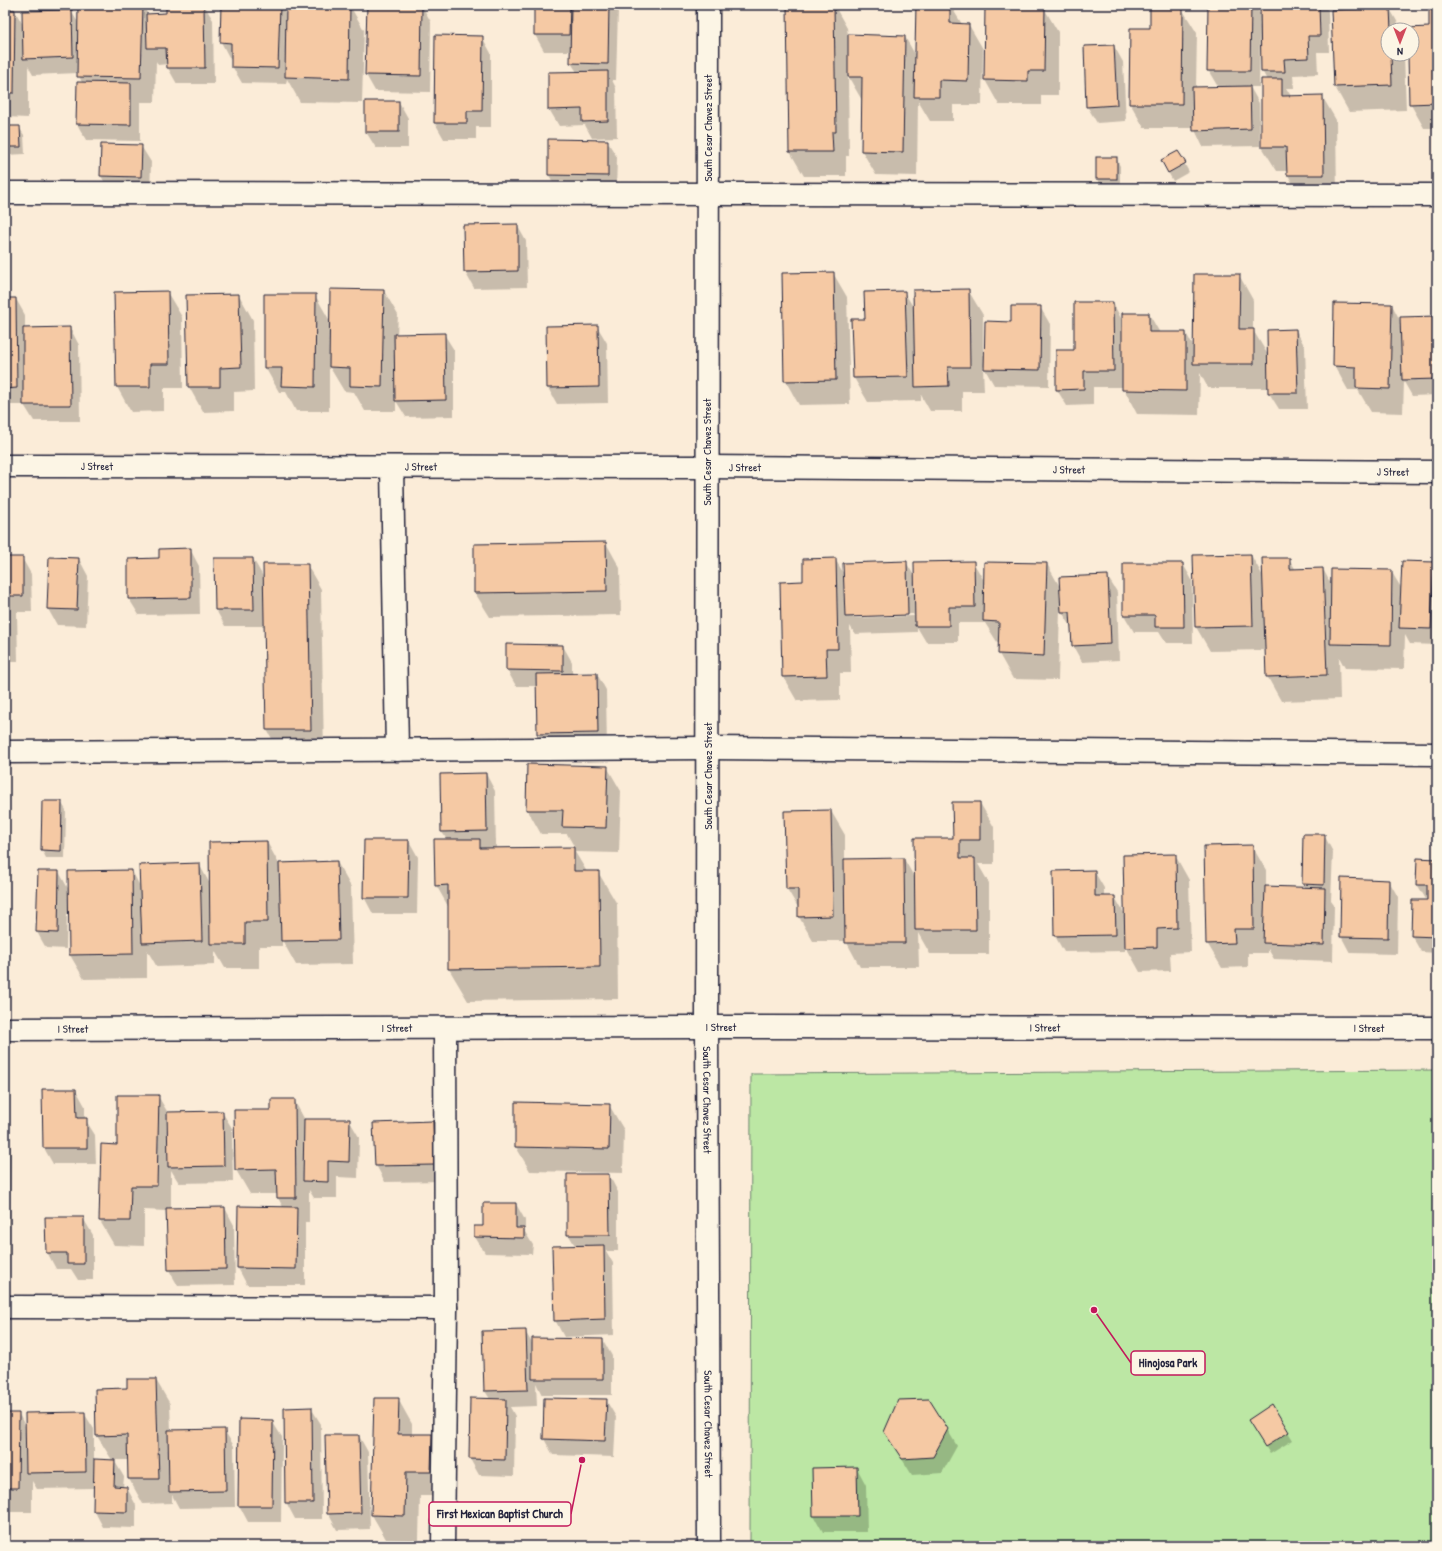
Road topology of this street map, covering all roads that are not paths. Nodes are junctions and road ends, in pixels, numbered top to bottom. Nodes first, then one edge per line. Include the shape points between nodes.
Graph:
1 (708, 5) edge
2 (5, 193) edge
3 (708, 195) junction
4 (1437, 195) edge
5 (5, 466) edge
6 (392, 467) junction
7 (707, 467) junction
8 (1437, 472) edge
9 (708, 748) junction
10 (397, 750) junction
11 (5, 752) edge
12 (1437, 754) edge
13 (707, 1027) junction
14 (445, 1028) junction
15 (1437, 1028) edge
16 (5, 1029) edge
17 (5, 1307) edge
18 (446, 1308) junction
19 (443, 1546) edge
20 (709, 1546) edge

1 - 3 street, South Cesar Chavez Street
2 - 3 street
3 - 4 street
3 - 7 street, South Cesar Chavez Street
5 - 6 street, J Street
6 - 7 street, J Street
6 - 10 street
7 - 8 street, J Street
7 - 9 street, South Cesar Chavez Street
9 - 10 street
9 - 12 street
9 - 13 street, South Cesar Chavez Street
10 - 11 street
13 - 14 street, I Street
13 - 15 street, I Street
13 - 20 street, South Cesar Chavez Street
14 - 16 street, I Street
14 - 18 street
17 - 18 street
18 - 19 street

